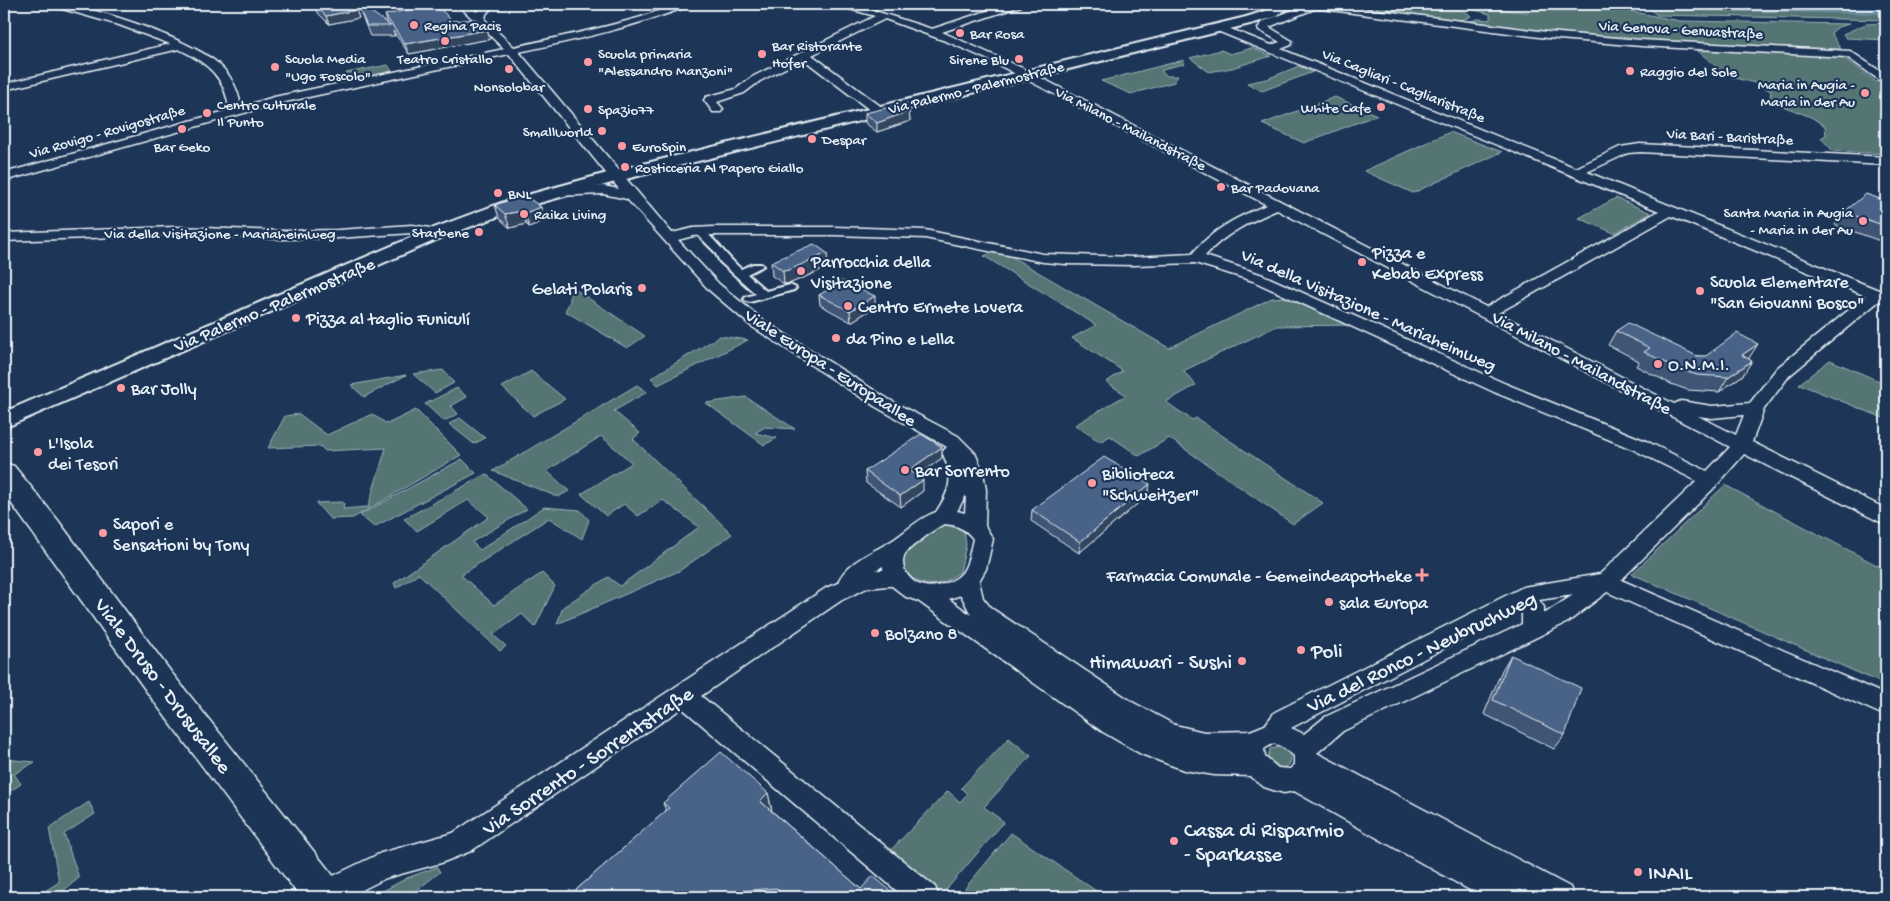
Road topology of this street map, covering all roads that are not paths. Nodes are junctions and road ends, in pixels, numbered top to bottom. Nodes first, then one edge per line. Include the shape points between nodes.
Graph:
1 (56, 4) edge
2 (462, 4) edge
3 (490, 4) edge
4 (685, 4) edge
5 (846, 4) edge
6 (1017, 4) edge
7 (1287, 4) edge
8 (884, 16) junction
9 (480, 20) junction
10 (1219, 28) junction
11 (932, 32) junction
12 (181, 45) junction
13 (1271, 49) junction
14 (513, 52) junction
15 (804, 54) junction
16 (1028, 74) junction
17 (1886, 80) edge
18 (4, 87) edge
19 (718, 109) dead end
20 (235, 111) junction
21 (879, 111) junction
22 (1886, 161) edge
23 (1577, 172) junction
24 (616, 176) junction
25 (4, 177) edge
26 (547, 194) junction
27 (632, 196) junction
28 (1278, 205) junction
29 (1671, 210) junction
30 (437, 233) junction
31 (703, 235) dead end
32 (4, 238) edge
33 (668, 238) junction
34 (1196, 258) junction
35 (757, 266) dead end
36 (740, 273) junction
37 (790, 288) dead end
38 (764, 295) junction
39 (1882, 296) edge
40 (750, 299) dead end
41 (1488, 312) junction
42 (1659, 402) junction
43 (1755, 408) junction
44 (4, 421) edge
45 (925, 427) junction
46 (1742, 445) junction
47 (4, 473) edge
48 (1710, 480) junction
49 (943, 517) junction
50 (1886, 518) edge
51 (975, 527) junction
52 (898, 549) junction
53 (897, 578) junction
54 (968, 581) junction
55 (1605, 582) junction
56 (834, 594) junction
57 (926, 595) junction
58 (1526, 596) junction
59 (1570, 607) junction
60 (1534, 627) junction
61 (683, 695) junction
62 (1886, 706) edge
63 (1261, 746) junction
64 (1302, 763) junction
65 (323, 897) edge
66 (925, 897) edge
67 (1508, 897) edge
68 (1560, 897) edge

1 - 12 street
2 - 9 street
3 - 9 street via 481,13
4 - 14 street, Via Rovigo - Rovigostraße via 605,31
5 - 8 street, Via Milano - Mailandstraße
6 - 11 street
7 - 10 street, Via Palermo - Palermostraße via 1270,14
8 - 11 street, Via Milano - Mailandstraße
8 - 15 street
9 - 14 street
10 - 13 street, Via Cagliari - Cagliaristraße
10 - 16 street, Via Palermo - Palermostraße
11 - 16 street, Via Milano - Mailandstraße
12 - 18 street
12 - 20 street via 203,57 225,78 234,95
13 - 17 street, Via Genova - Genuastraße via 1287,44 1287,40 1263,28 1266,24 1313,6 1557,36 1850,54
13 - 23 street, Via Cagliari - Cagliaristraße
14 - 20 street, Via Rovigo - Rovigostraße
14 - 24 street
15 - 19 street via 740,91 710,100
15 - 21 street
16 - 21 street, Via Palermo - Palermostraße
16 - 28 street, Via Milano - Mailandstraße
20 - 25 street, Via Rovigo - Rovigostraße
21 - 24 street, Via Palermo - Palermostraße
22 - 23 street, Via Bari - Baristraße via 1640,148 1625,150
23 - 29 street
24 - 26 street, Via Palermo - Palermostraße
24 - 27 street, Viale Europa - Europaallee
26 - 27 street, Via Palermo - Palermostraße via 603,190
26 - 30 street, Via Palermo - Palermostraße
27 - 33 street, Viale Europa - Europaallee
28 - 34 street via 1239,222 1205,246
28 - 41 street, Via Milano - Mailandstraße
29 - 39 street
29 - 41 street
30 - 32 street, Via della Visitazione - Mariaheimweg via 412,229 282,235 176,231
30 - 44 street, Via Palermo - Palermostraße
31 - 36 street, Viale Europa - Europaallee
33 - 34 street, Via della Visitazione - Mariaheimweg via 713,231 874,231 944,237 1066,260
33 - 45 street, Viale Europa - Europaallee via 714,287 757,323
34 - 48 street, Via della Visitazione - Mariaheimweg via 1258,278 1500,388 1639,445
35 - 36 street
36 - 38 street, Viale Europa - Europaallee
37 - 38 street, Viale Europa - Europaallee
38 - 40 street, Viale Europa - Europaallee
39 - 43 street via 1783,372
41 - 42 street, Via Milano - Mailandstraße
42 - 43 street via 1712,412
42 - 46 street, Via Milano - Mailandstraße
43 - 46 street
45 - 49 street, Viale Europa - Europaallee via 950,450 960,468 961,485
45 - 51 street, Viale Europa - Europaallee via 952,440 968,458 976,490
46 - 48 street, Via del Ronco - Neubruchweg
46 - 50 street, Via Milano - Mailandstraße
47 - 65 main road, Viale Druso - Drususallee
48 - 55 street, Via del Ronco - Neubruchweg
49 - 51 street via 959,518
49 - 52 street, Via Sorrento - Sorrentstraße via 930,522
51 - 54 street via 983,539 975,569
52 - 53 street via 893,568
52 - 56 street, Via Sorrento - Sorrentstraße via 863,568
53 - 56 street, Via Sorrento - Sorrentstraße via 862,580
53 - 57 street via 914,591
54 - 57 street via 950,591
54 - 63 street via 975,605 984,614 1149,724 1204,744
55 - 58 street, Via del Ronco - Neubruchweg
55 - 59 street, Via del Ronco - Neubruchweg
55 - 62 street
56 - 61 street, Via Sorrento - Sorrentstraße
57 - 63 street via 1144,744 1173,756 1203,763
58 - 59 street
58 - 60 street via 1533,608
58 - 63 street, Via del Ronco - Neubruchweg via 1284,719
59 - 60 street, Via del Ronco - Neubruchweg via 1560,616
60 - 64 street, Via del Ronco - Neubruchweg via 1334,724
61 - 65 street, Via Sorrento - Sorrentstraße via 462,842 380,866
61 - 66 street
63 - 64 street via 1290,737
63 - 64 street via 1266,775 1282,781
64 - 67 street
64 - 68 street

